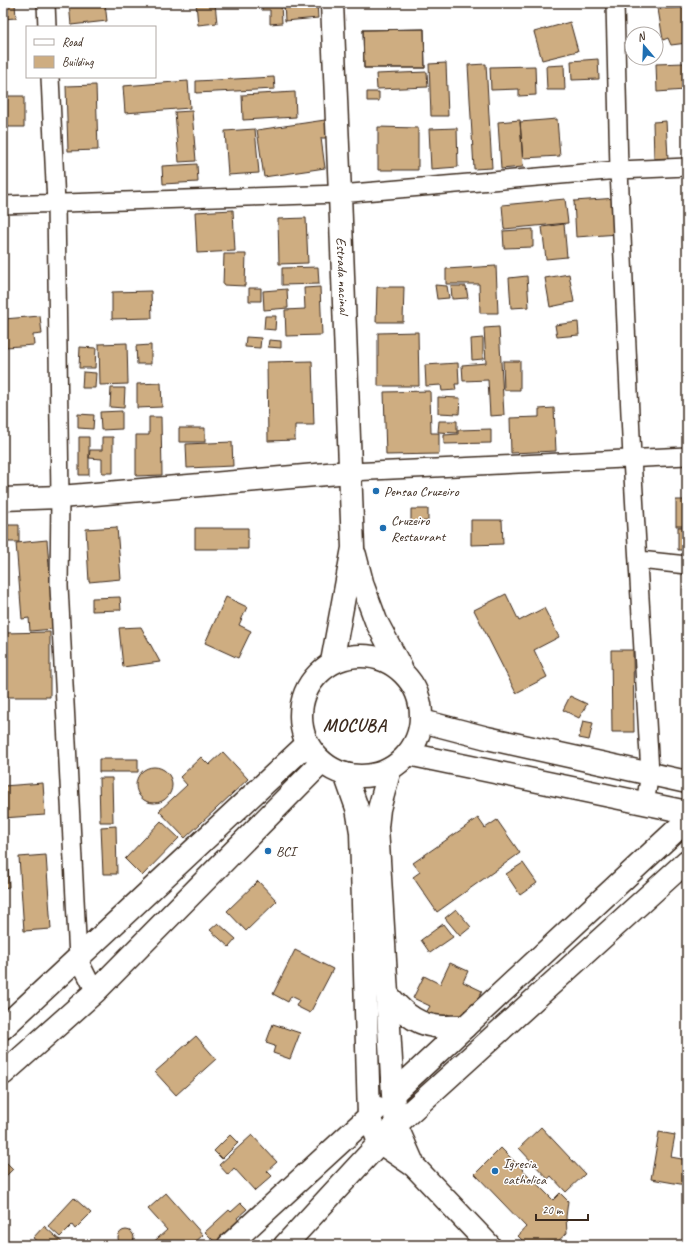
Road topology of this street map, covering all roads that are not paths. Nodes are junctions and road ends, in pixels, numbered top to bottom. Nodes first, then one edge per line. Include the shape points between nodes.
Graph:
1 (46, 3) edge
2 (332, 3) edge
3 (615, 3) edge
4 (47, 26) edge
5 (50, 78) edge
6 (687, 167) edge
7 (619, 170) junction
8 (340, 194) junction
9 (56, 204) junction
10 (3, 205) edge
11 (687, 456) edge
12 (632, 458) junction
13 (350, 472) junction
14 (60, 497) junction
15 (3, 499) edge
16 (353, 548) junction
17 (639, 560) junction
18 (687, 565) edge
19 (332, 662) junction
20 (401, 668) junction
21 (422, 721) junction
22 (308, 744) junction
23 (408, 754) junction
24 (322, 762) junction
25 (390, 769) junction
26 (650, 773) junction
27 (345, 774) junction
28 (687, 782) edge
29 (645, 804) junction
30 (687, 812) edge
31 (687, 820) edge
32 (687, 861) edge
33 (78, 958) junction
34 (95, 992) junction
35 (387, 994) junction
36 (465, 1026) junction
37 (3, 1028) edge
38 (3, 1074) edge
39 (392, 1094) junction
40 (369, 1117) junction
41 (396, 1125) junction
42 (379, 1142) junction
43 (414, 1166) junction
44 (229, 1245) edge
45 (285, 1245) edge
46 (489, 1245) edge

1 - 4 street
2 - 8 main road, Estrada nacinal
3 - 7 street
5 - 9 street
6 - 7 street
7 - 8 street
7 - 12 street
8 - 9 street
8 - 13 main road, Estrada nacinal
9 - 10 street
9 - 14 street
11 - 12 street
12 - 13 street
12 - 17 street
13 - 14 main road
13 - 16 main road, Estrada nacinal
14 - 15 main road
14 - 33 street via 58,586
16 - 19 main road
16 - 20 main road via 376,621
17 - 18 street
17 - 26 street
19 - 20 main road via 355,655 380,657
19 - 22 main road via 314,677 303,698 300,722
20 - 21 main road via 418,692
21 - 23 main road via 418,739
21 - 26 main road via 487,738
22 - 24 main road
22 - 33 main road
23 - 25 main road
23 - 29 main road
24 - 27 main road
24 - 34 main road
25 - 27 main road via 360,776
25 - 35 main road via 379,809 377,828
26 - 28 main road
26 - 29 street
27 - 40 main road via 357,808 361,832
29 - 30 main road
31 - 36 main road
32 - 41 main road
33 - 34 street
33 - 37 main road
34 - 38 main road
35 - 36 main road via 406,1014 418,1022 434,1026
35 - 39 main road
36 - 39 main road
39 - 40 main road
39 - 41 main road
40 - 42 main road
40 - 44 main road
41 - 42 main road
41 - 43 main road
42 - 43 main road
42 - 45 main road
43 - 46 main road

